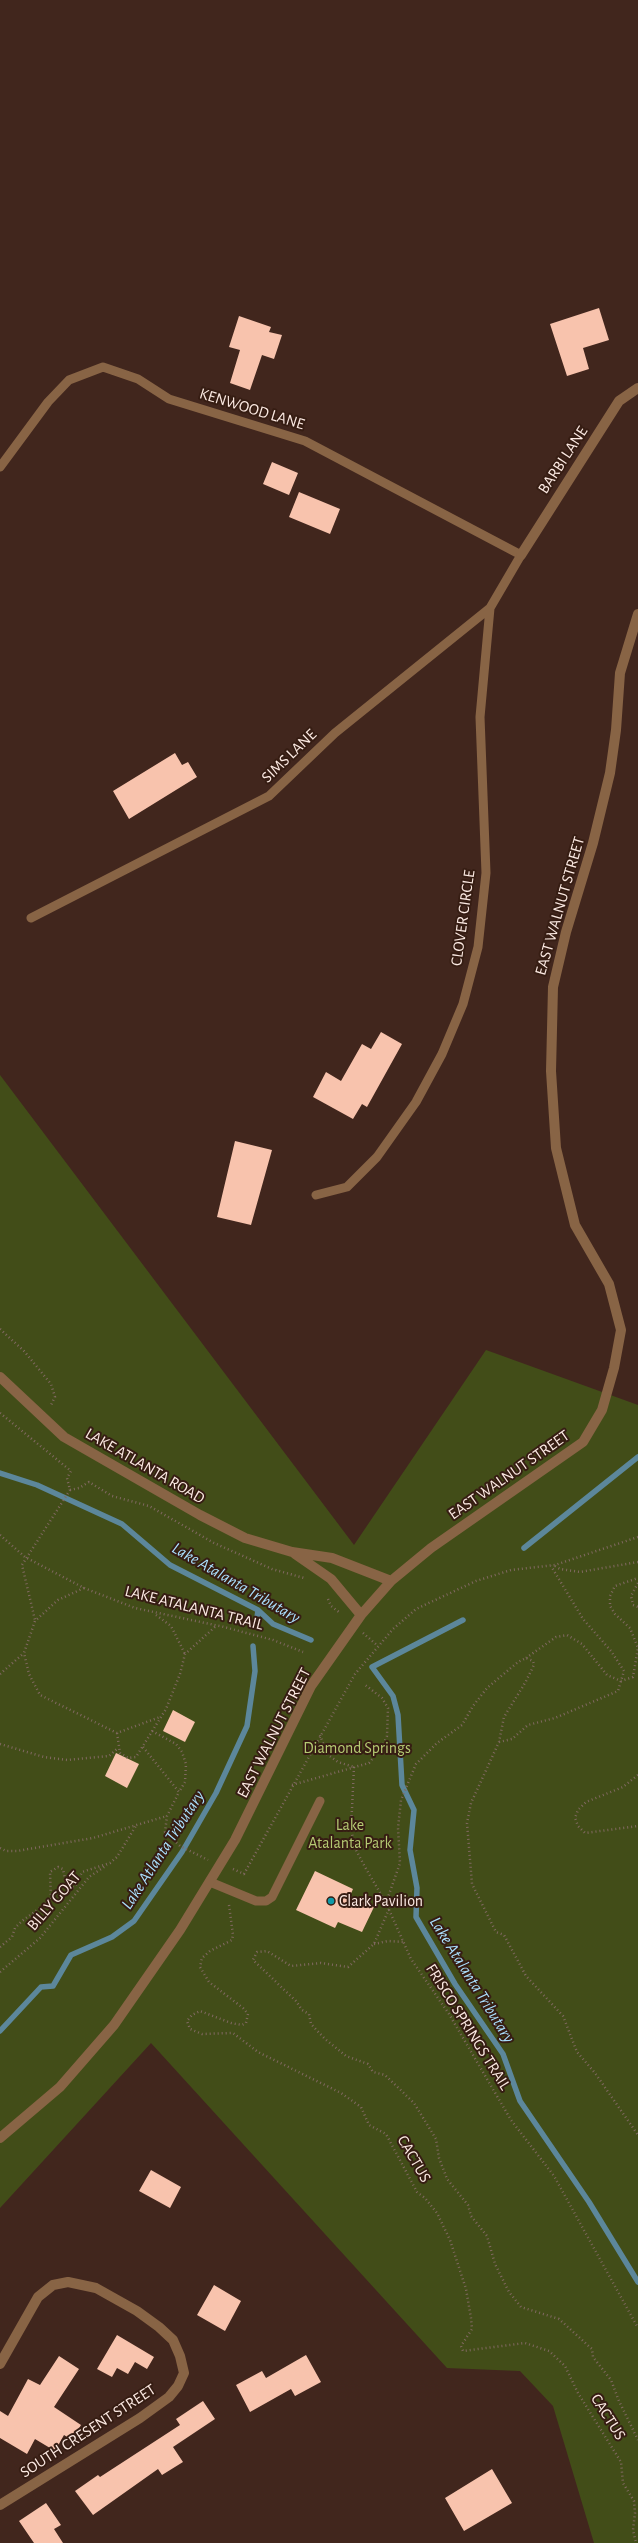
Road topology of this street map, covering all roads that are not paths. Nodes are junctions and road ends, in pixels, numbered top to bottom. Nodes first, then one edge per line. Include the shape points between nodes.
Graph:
1 (638, 388) edge
2 (0, 467) edge
3 (521, 555) junction
4 (490, 608) junction
5 (638, 614) edge
6 (31, 918) dead end
7 (316, 1195) dead end
8 (0, 1377) edge
9 (292, 1552) junction
10 (391, 1581) junction
11 (361, 1615) junction
12 (320, 1801) dead end
13 (210, 1882) junction
14 (0, 2138) edge
15 (0, 2364) edge
16 (0, 2504) edge

1 - 3 street, BARBI LANE via 619,401
2 - 3 lane, KENWOOD LANE via 48,402 69,380 103,367 138,379 169,399 305,442
3 - 4 lane, SIMS LANE
4 - 6 lane, SIMS LANE via 335,733 269,796
4 - 7 lane, CLOVER CIRCLE via 480,717 486,873 478,947 463,1004 442,1054 416,1102 377,1157 347,1187
5 - 10 street, EAST WALNUT STREET via 620,673 616,730 608,780 553,987 551,1071 556,1148 575,1225 609,1284 622,1330 614,1368 602,1410 583,1442 431,1548
8 - 9 street, LAKE ATLANTA ROAD via 64,1437 245,1538
9 - 10 street, LAKE ATLANTA ROAD via 332,1558
9 - 11 street, LAKE ATLANTA ROAD via 331,1579
10 - 11 street, EAST WALNUT STREET
11 - 13 street, EAST WALNUT STREET via 312,1686 235,1840
12 - 13 lane via 272,1897 266,1901 256,1901
13 - 14 street, EAST WALNUT STREET via 114,2025 60,2087
15 - 16 street, SOUTH CRESENT STREET via 38,2297 53,2285 68,2282 96,2288 137,2311 159,2327 173,2340 184,2373 178,2386 168,2397 140,2418

